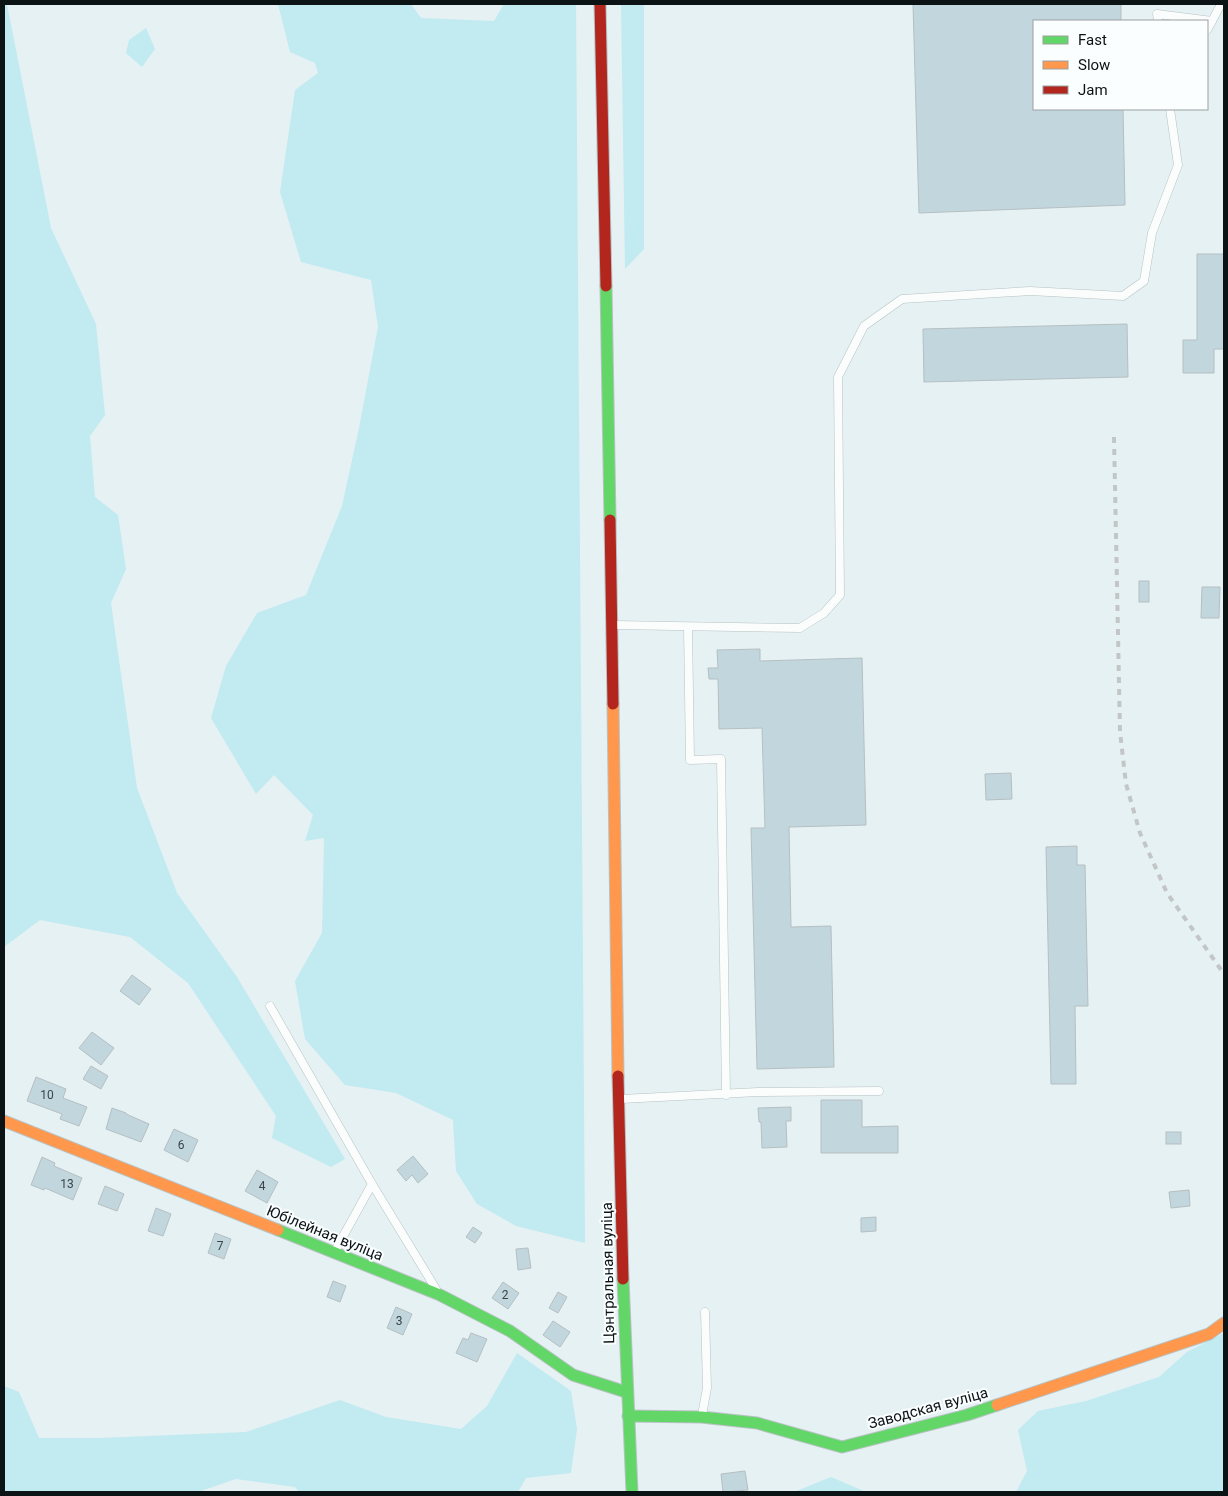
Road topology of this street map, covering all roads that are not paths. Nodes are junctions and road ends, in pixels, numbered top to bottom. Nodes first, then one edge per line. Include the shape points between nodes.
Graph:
1 (600, 4) edge
2 (1221, 4) edge
3 (1158, 20) edge
4 (1204, 20) edge
5 (1208, 20) edge
6 (1212, 21) junction
7 (1208, 28) edge
8 (1170, 110) edge
9 (612, 625) junction
10 (688, 627) junction
11 (270, 1006) dead end
12 (879, 1091) dead end
13 (726, 1095) junction
14 (620, 1100) junction
15 (4, 1121) edge
16 (372, 1184) junction
17 (334, 1253) junction
18 (440, 1295) junction
19 (704, 1312) dead end
20 (1224, 1323) edge
21 (626, 1392) junction
22 (628, 1416) junction
23 (701, 1418) junction
24 (632, 1492) edge

1 - 9 main road, Цэнтральная вуліца
2 - 6 lane
3 - 4 lane via 1157,14
5 - 6 lane
6 - 7 lane
8 - 10 lane via 1178,165 1152,233 1144,281 1123,296 1030,291 902,299 864,326 838,377 840,595 824,614 800,628
9 - 10 lane
9 - 14 main road, Цэнтральная вуліца
10 - 13 lane via 690,760 721,759
11 - 16 lane
12 - 13 lane
13 - 14 lane
14 - 21 main road, Цэнтральная вуліца
15 - 17 main road, Юбілейная вуліца
16 - 17 lane
16 - 18 lane
17 - 18 main road, Юбілейная вуліца
18 - 21 main road, Юбілейная вуліца via 510,1331 573,1375
19 - 23 lane via 707,1388
20 - 23 main road, Заводская вуліца via 1209,1334 967,1415 842,1447 756,1424
21 - 22 main road, Цэнтральная вуліца
22 - 23 main road, Заводская вуліца
22 - 24 main road, Цэнтральная вуліца

